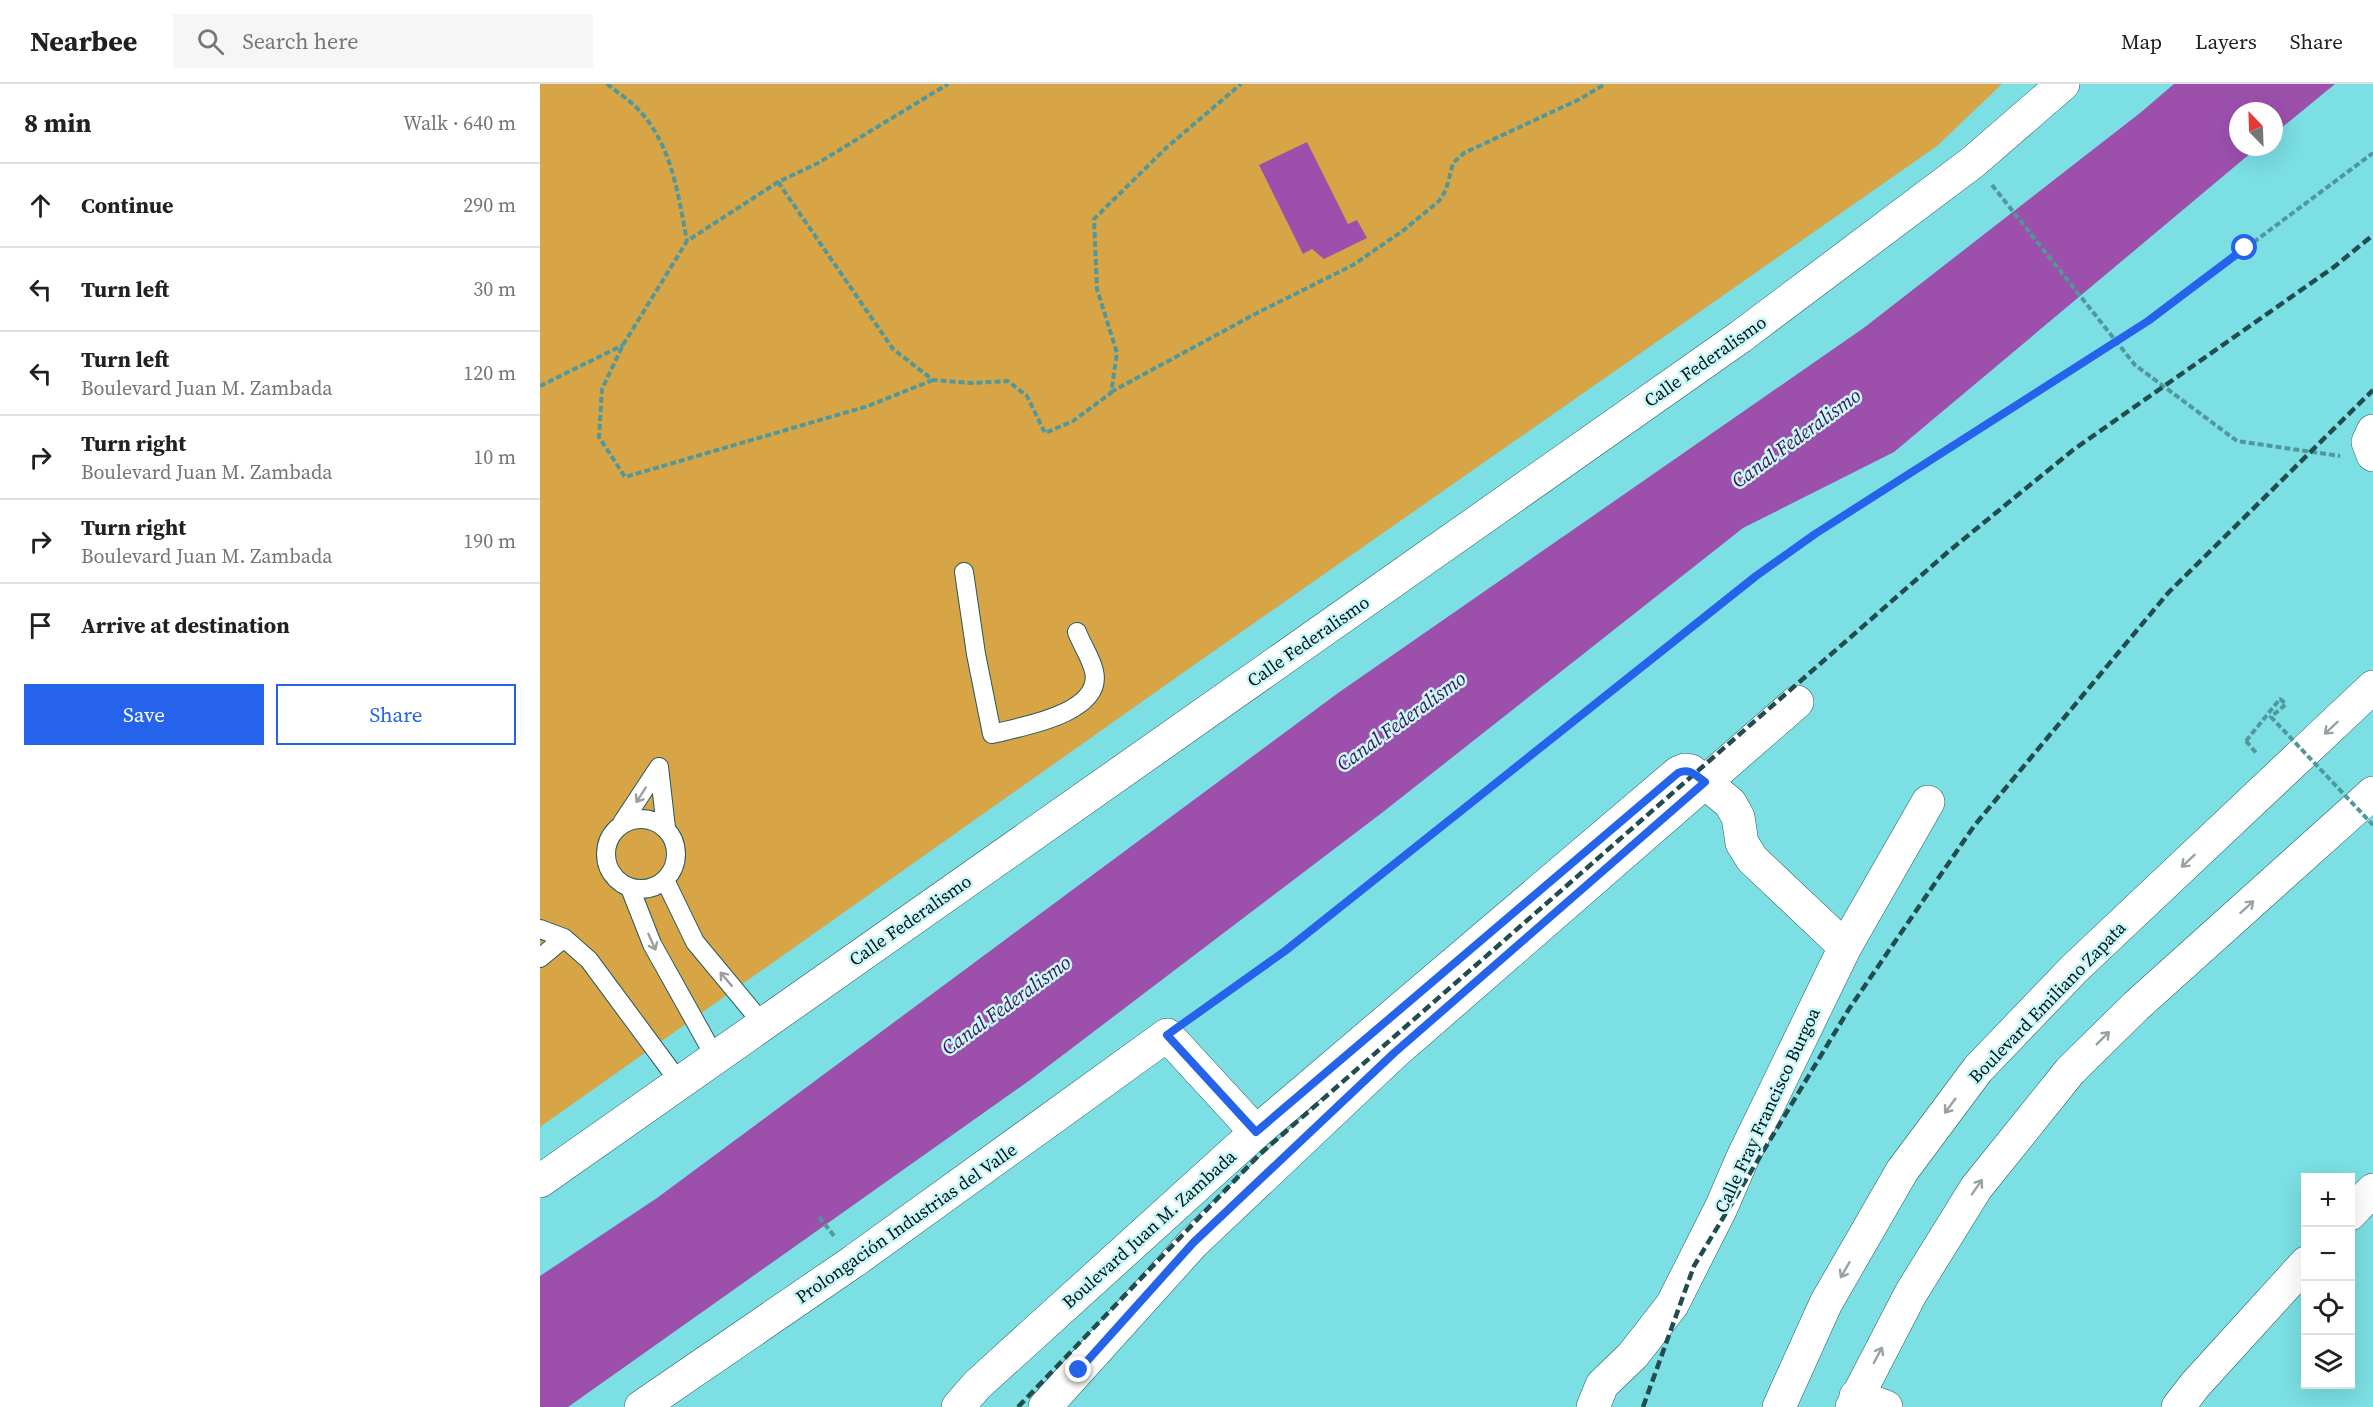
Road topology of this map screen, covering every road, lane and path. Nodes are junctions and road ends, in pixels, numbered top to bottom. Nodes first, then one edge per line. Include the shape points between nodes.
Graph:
1 (607, 84) edge
2 (948, 84) edge
3 (1241, 84) edge
4 (1605, 84) edge
5 (2064, 84) edge
6 (2373, 153) edge
7 (778, 182) junction
8 (2000, 194) dead end
9 (687, 241) junction
10 (623, 345) junction
11 (933, 380) junction
12 (540, 386) edge
13 (1111, 393) junction
14 (2364, 446) edge
15 (964, 572) dead end
16 (1077, 632) dead end
17 (2373, 687) edge
18 (1797, 702) dead end
19 (2246, 741) dead end
20 (1705, 782) junction
21 (2373, 793) edge
22 (1928, 802) dead end
23 (622, 823) junction
24 (2373, 825) edge
25 (666, 828) junction
26 (665, 880) junction
27 (630, 888) junction
28 (540, 929) edge
29 (564, 938) junction
30 (1845, 947) junction
31 (540, 958) edge
32 (763, 1024) junction
33 (1167, 1035) junction
34 (715, 1057) junction
35 (680, 1083) junction
36 (1256, 1132) junction
37 (540, 1181) edge
38 (2373, 1190) edge
39 (2355, 1210) edge
40 (2301, 1268) edge
41 (1865, 1403) edge
42 (641, 1407) edge
43 (958, 1407) edge
44 (1045, 1407) edge
45 (1593, 1407) edge
46 (1779, 1407) edge
47 (2178, 1407) edge

1 - 9 path via 637,108 659,138 674,172
2 - 7 path via 818,163
3 - 13 path via 1166,148 1094,219 1097,289 1117,353
4 - 13 path via 1464,153 1453,163 1439,201 1353,265
5 - 32 street, Calle Federalismo via 1972,162 1740,337
6 - 33 path via 2148,321 1815,534 1756,576 1285,951
7 - 9 path
7 - 11 path via 893,349
8 - 14 path via 2135,364 2237,441
9 - 10 path
10 - 11 path via 602,389 599,438 625,477 868,406
10 - 12 path
11 - 13 path via 1008,381 1027,396 1045,433 1074,421
15 - 16 lane via 992,734 1054,719 1075,708 1087,694 1094,684 1094,671
17 -> 46 street, Boulevard Emiliano Zapata via 2074,969 1978,1069 1902,1171 1826,1303
18 - 20 street, Boulevard Juan M. Zambada
19 - 24 path, bridge via 2280,699 2286,704 2271,717
20 - 30 street via 1730,803 1738,817 1742,843 1752,859
20 - 36 street, Boulevard Juan M. Zambada via 1691,771 1678,773
20 - 44 street, Boulevard Juan M. Zambada via 1394,1053 1250,1189 1193,1243
41 -> 21 street via 1911,1293 1976,1188 2070,1071 2136,1006
22 - 30 street, Calle Fray Francisco Burgoa
23 - 25 lane via 645,818
25 -> 23 lane via 659,767
23 - 27 lane via 613,831 605,853 613,875
25 - 26 lane via 673,837 676,859
26 - 27 lane via 644,889
32 -> 26 lane via 695,942
27 -> 34 lane via 656,952
28 - 29 lane
29 - 31 lane
29 - 35 lane via 589,960
30 - 45 street, Calle Fray Francisco Burgoa via 1672,1305 1634,1355 1602,1385
32 - 34 street, Calle Federalismo
33 - 36 street
33 - 42 street, Prolongación Industrias del Valle via 854,1261
34 - 35 street, Calle Federalismo
35 - 37 street, Calle Federalismo
36 - 43 street, Boulevard Juan M. Zambada via 977,1385
38 - 39 street
40 - 47 street

